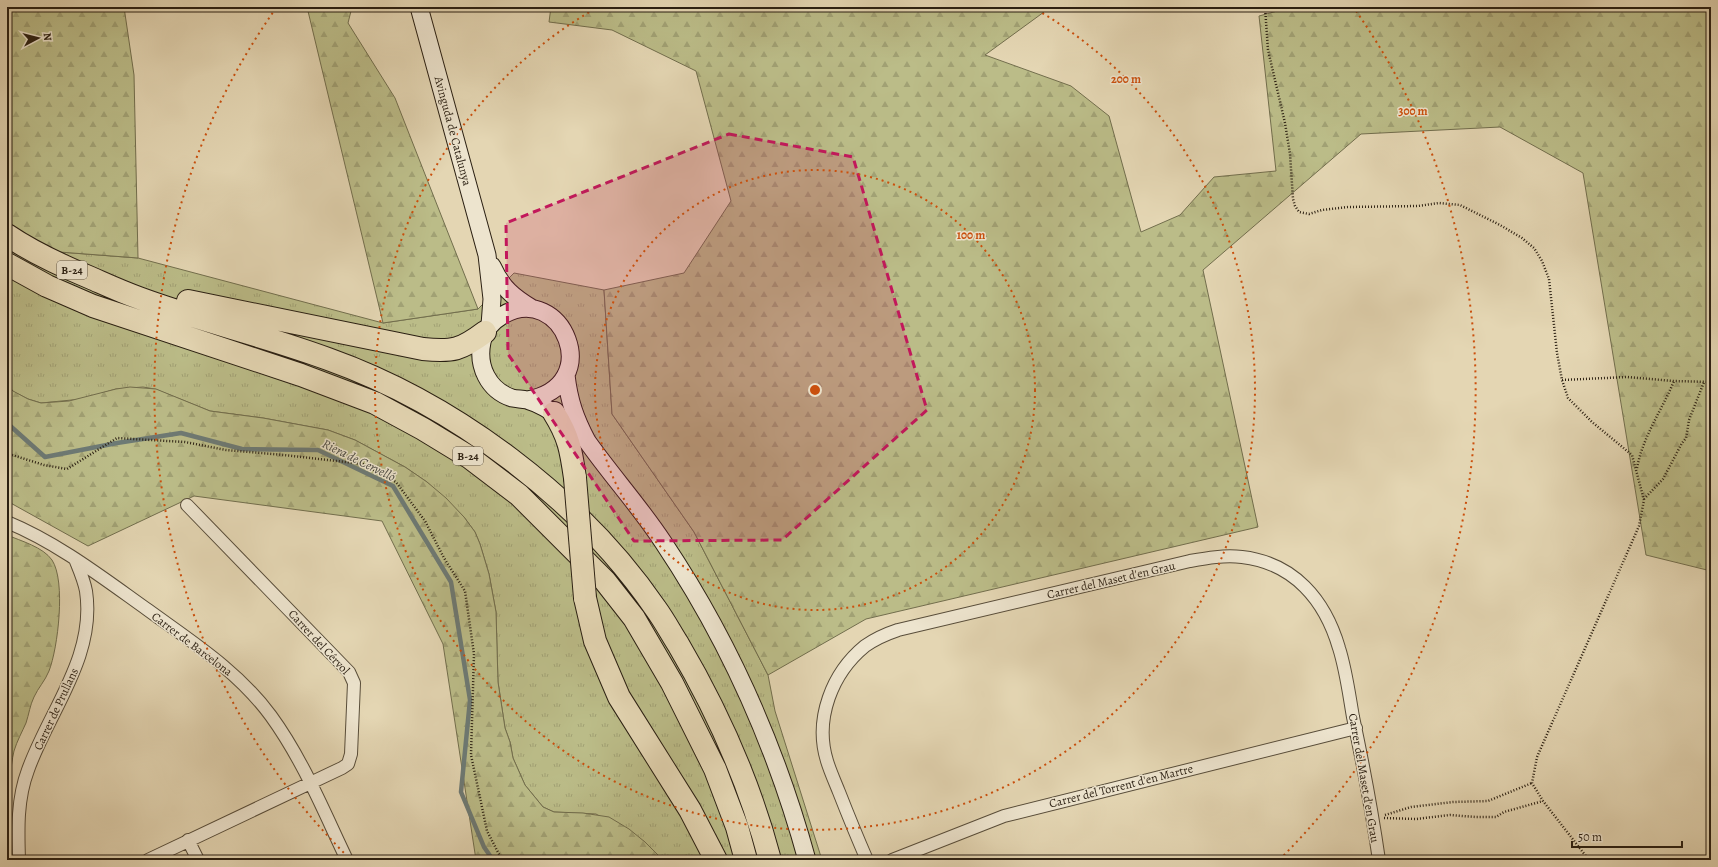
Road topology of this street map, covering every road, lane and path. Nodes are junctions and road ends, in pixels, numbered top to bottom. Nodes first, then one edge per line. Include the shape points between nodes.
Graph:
1 (419, 7) edge
2 (1265, 7) edge
3 (1277, 7) edge
4 (1282, 7) edge
5 (1317, 7) edge
6 (9, 236) edge
7 (487, 255) junction
8 (7, 264) edge
9 (136, 297) junction
10 (533, 309) junction
11 (488, 329) junction
12 (566, 375) junction
13 (1562, 380) junction
14 (1674, 381) junction
15 (1704, 382) junction
16 (1711, 382) edge
17 (527, 400) junction
18 (554, 413) junction
19 (587, 440) junction
20 (7, 452) edge
21 (1637, 470) junction
22 (1644, 500) junction
23 (187, 505) dead end
24 (7, 522) edge
25 (75, 559) junction
26 (1356, 728) junction
27 (310, 783) junction
28 (1532, 783) junction
29 (1542, 802) junction
30 (1373, 818) junction
31 (188, 840) junction
32 (19, 860) edge
33 (148, 860) edge
34 (198, 860) edge
35 (347, 860) edge
36 (502, 860) edge
37 (716, 860) edge
38 (746, 860) edge
39 (770, 860) edge
40 (807, 860) edge
41 (867, 860) edge
42 (892, 860) edge
43 (1379, 860) edge
44 (1589, 860) edge

1 - 7 street, Avinguda de Catalunya
2 - 3 path
2 - 13 path via 1268,50 1285,123 1293,199 1299,212 1309,214 1348,207 1404,207 1439,203 1460,205 1522,238 1534,248 1549,278
4 - 5 path via 1300,10
6 - 9 highway, B-24 via 74,271
7 - 10 street, Avinguda de Catalunya via 504,288 517,300
7 - 11 street, Avinguda de Catalunya via 492,298
8 - 38 highway, B-24 via 47,286 93,306 302,375 375,403 468,457 519,495 605,581 634,618 672,683 715,769 737,827
9 - 11 highway via 169,297 423,349 455,350 469,344
9 - 39 highway, B-24 via 330,359 422,401 514,460 602,541 657,610 698,678 723,730 742,774
10 - 11 street via 508,312
10 - 12 street via 558,322 566,334 570,362
11 - 17 street via 482,340 480,354 482,369 489,382 499,392 512,398
12 - 17 street via 550,393
12 - 19 street via 571,407
13 - 14 path via 1627,377
13 - 21 path via 1568,398 1632,455
14 - 15 path
14 - 21 path via 1647,436
15 - 16 path
15 - 22 path via 1686,438 1663,479
17 - 18 street
18 - 19 street
18 - 37 highway, bridge via 565,431 571,450 585,598 595,641 619,696 690,810
19 - 40 street via 663,541 725,648 773,754
20 - 36 path via 44,465 67,469 116,438 185,442 226,450 363,464 396,482 425,521 465,591 474,654 471,755 487,831
21 - 22 path
22 - 28 path via 1639,526 1630,548 1537,757
23 - 27 street, Carrer del Cérvol via 352,678 354,688 350,760 342,768
24 - 25 street, Carrer de Barcelona via 33,533
25 - 27 street, Carrer de Barcelona via 221,663 245,685 278,726
25 - 32 street, Carrer de Prullans via 86,591 85,640 74,671 28,770 19,810
26 - 30 street, Carrer del Maset d'en Grau
26 - 41 street, Carrer del Maset d'en Grau via 1339,649 1329,620 1319,602 1307,588 1289,574 1274,566 1242,557 1215,557 1190,561 898,630 866,646 841,672 826,703 824,717 823,734 827,761
26 - 42 street, Carrer del Torrent d'en Martre via 1004,816
27 - 31 street, Carrer del Cérvol
27 - 35 street, Carrer de Barcelona
28 - 29 path
28 - 30 path via 1488,801 1411,807
29 - 30 path via 1504,812 1496,817 1450,815 1416,819
29 - 44 path
30 - 43 street, Carrer del Maset d'en Grau
31 - 33 street, Carrer del Cérvol
31 - 34 street

